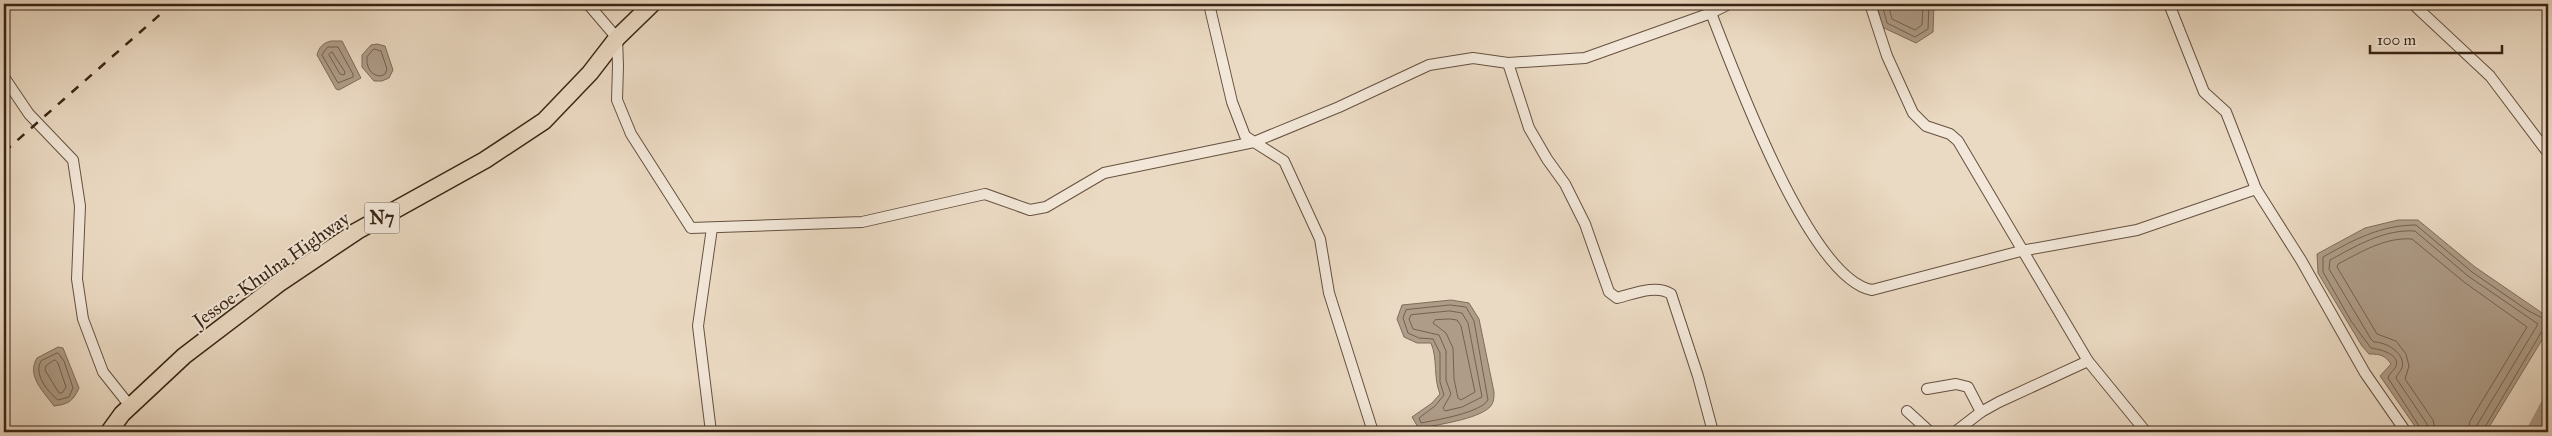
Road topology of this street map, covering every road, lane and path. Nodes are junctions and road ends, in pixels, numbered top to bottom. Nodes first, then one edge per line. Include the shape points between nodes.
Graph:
1 (588, 4) edge
2 (652, 4) edge
3 (1209, 4) edge
4 (1729, 4) edge
5 (1870, 4) edge
6 (2169, 4) edge
7 (2413, 4) edge
8 (1711, 14) junction
9 (617, 38) junction
10 (1508, 63) junction
11 (4, 76) edge
12 (1254, 142) junction
13 (2548, 153) edge
14 (2256, 189) junction
15 (712, 228) junction
16 (2021, 251) junction
17 (2088, 361) junction
18 (1927, 389) dead end
19 (130, 406) junction
20 (1907, 411) dead end
21 (1981, 412) junction
22 (109, 432) edge
23 (711, 432) edge
24 (1373, 432) edge
25 (1712, 432) edge
26 (1930, 432) edge
27 (1955, 432) edge
28 (2146, 432) edge
29 (2406, 432) edge

1 - 9 street
2 - 9 highway, Jessoe-Khulna Highway / N7
3 - 12 street via 1232,102 1245,136
4 - 8 street
5 - 16 street via 1887,56 1913,113 1926,126 1950,134 1958,141
6 - 14 street via 2204,92 2226,112
7 - 13 street via 2490,76
8 - 10 street via 1586,58
8 - 16 street via 1757,130 1807,226 1839,270 1872,290
9 - 15 street via 617,100 630,134 691,228
9 - 19 highway, Jessoe-Khulna Highway / N7 via 590,73 544,121 485,160 358,231 281,282 184,356
10 - 12 street via 1473,58 1429,65
10 - 25 street via 1529,128 1565,184 1585,224 1609,292 1616,298 1648,290 1665,290 1671,294 1698,376
11 - 19 street via 29,114 73,160 80,206 77,278 84,319 103,372
12 - 15 street via 1104,173 1046,206 1030,210 985,194 862,222
12 - 24 street via 1284,161 1320,239 1329,293
14 - 16 street via 2137,230
14 - 29 street via 2301,260 2365,373
15 - 23 street via 698,326
16 - 17 street
17 - 21 street
17 - 28 street
18 - 21 street via 1956,384 1968,387
19 - 22 highway, Jessoe-Khulna Highway / N7
20 - 26 street
21 - 27 street

